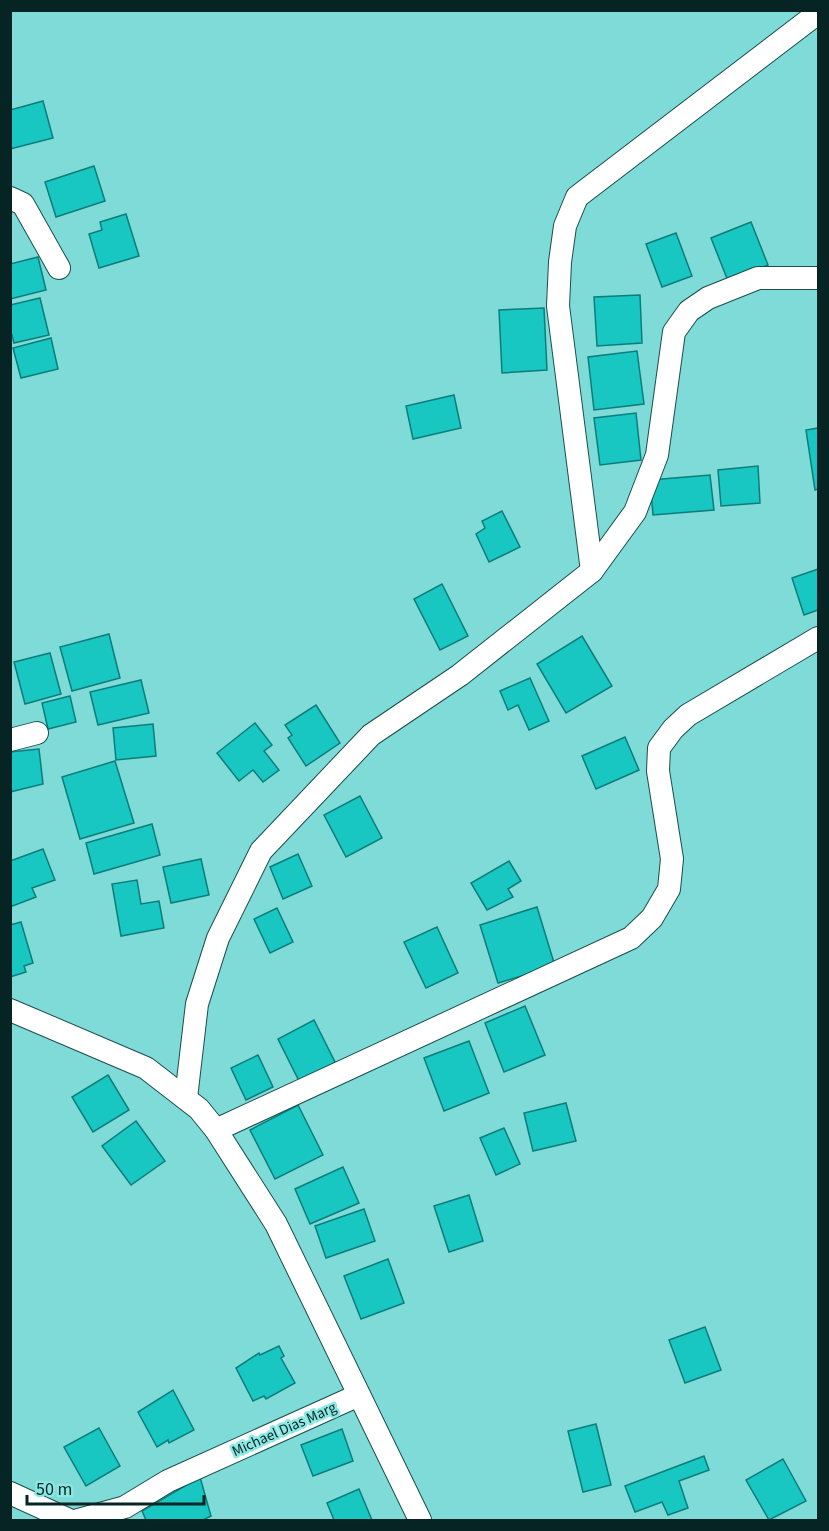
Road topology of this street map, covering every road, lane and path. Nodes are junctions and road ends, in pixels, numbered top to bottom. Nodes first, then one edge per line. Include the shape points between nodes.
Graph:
1 (819, 13) edge
2 (10, 198) edge
3 (59, 268) dead end
4 (819, 278) edge
5 (592, 571) junction
6 (819, 638) edge
7 (37, 733) dead end
8 (10, 740) edge
9 (10, 1010) edge
10 (186, 1098) junction
11 (216, 1130) junction
12 (359, 1395) junction
13 (10, 1493) edge
14 (69, 1521) edge
15 (78, 1521) edge
16 (420, 1521) edge

1 - 5 street via 578,197 565,226 558,306
2 - 3 street via 23,204
4 - 5 street via 758,278 708,298 689,311 674,332 657,455 634,512
5 - 10 street via 460,675 371,735 261,850 218,938 197,1004
6 - 11 street via 688,715 659,748 658,771 672,860 669,889 652,918 631,938
7 - 8 street
9 - 10 street via 146,1068
10 - 11 street
11 - 12 street via 276,1224
12 - 15 street, Michael Dias Marg via 168,1481 125,1507
12 - 16 street
13 - 14 street

